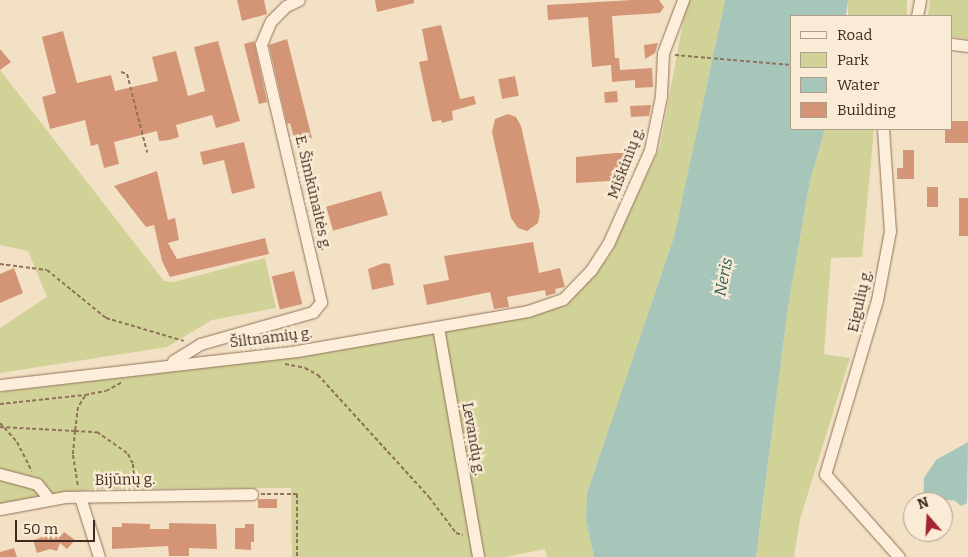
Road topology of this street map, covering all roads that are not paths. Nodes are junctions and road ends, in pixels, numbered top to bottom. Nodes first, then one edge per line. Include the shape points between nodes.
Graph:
1 (299, 0) edge
2 (683, 0) edge
3 (920, 0) edge
4 (917, 15) edge
5 (953, 44) edge
6 (968, 46) edge
7 (883, 130) edge
8 (543, 307) joint
9 (438, 327) junction
10 (170, 364) junction
11 (0, 386) edge
12 (0, 474) edge
13 (252, 494) road end
14 (80, 497) junction
15 (49, 499) junction
16 (0, 509) edge
17 (99, 557) edge
18 (478, 557) edge
19 (899, 557) edge

1 - 10 street, E. Šimkūnaitės g. via 286,6 270,21 261,44 322,302 313,312 200,344
2 - 8 street, Miškinių g. via 663,53 655,131 632,193 608,244 591,270 563,299
3 - 4 street
5 - 6 street
7 - 19 street, Eigulių g. via 890,230 877,300 825,474
8 - 9 street, Šiltnamių g.
9 - 10 street, Šiltnamių g. via 297,351
9 - 18 street, Levandų g.
10 - 11 street, Šiltnamių g.
12 - 15 street via 38,484
13 - 14 street, Bijūnų g.
14 - 15 street, Bijūnų g.
14 - 17 street
15 - 16 street, Bijūnų g.

